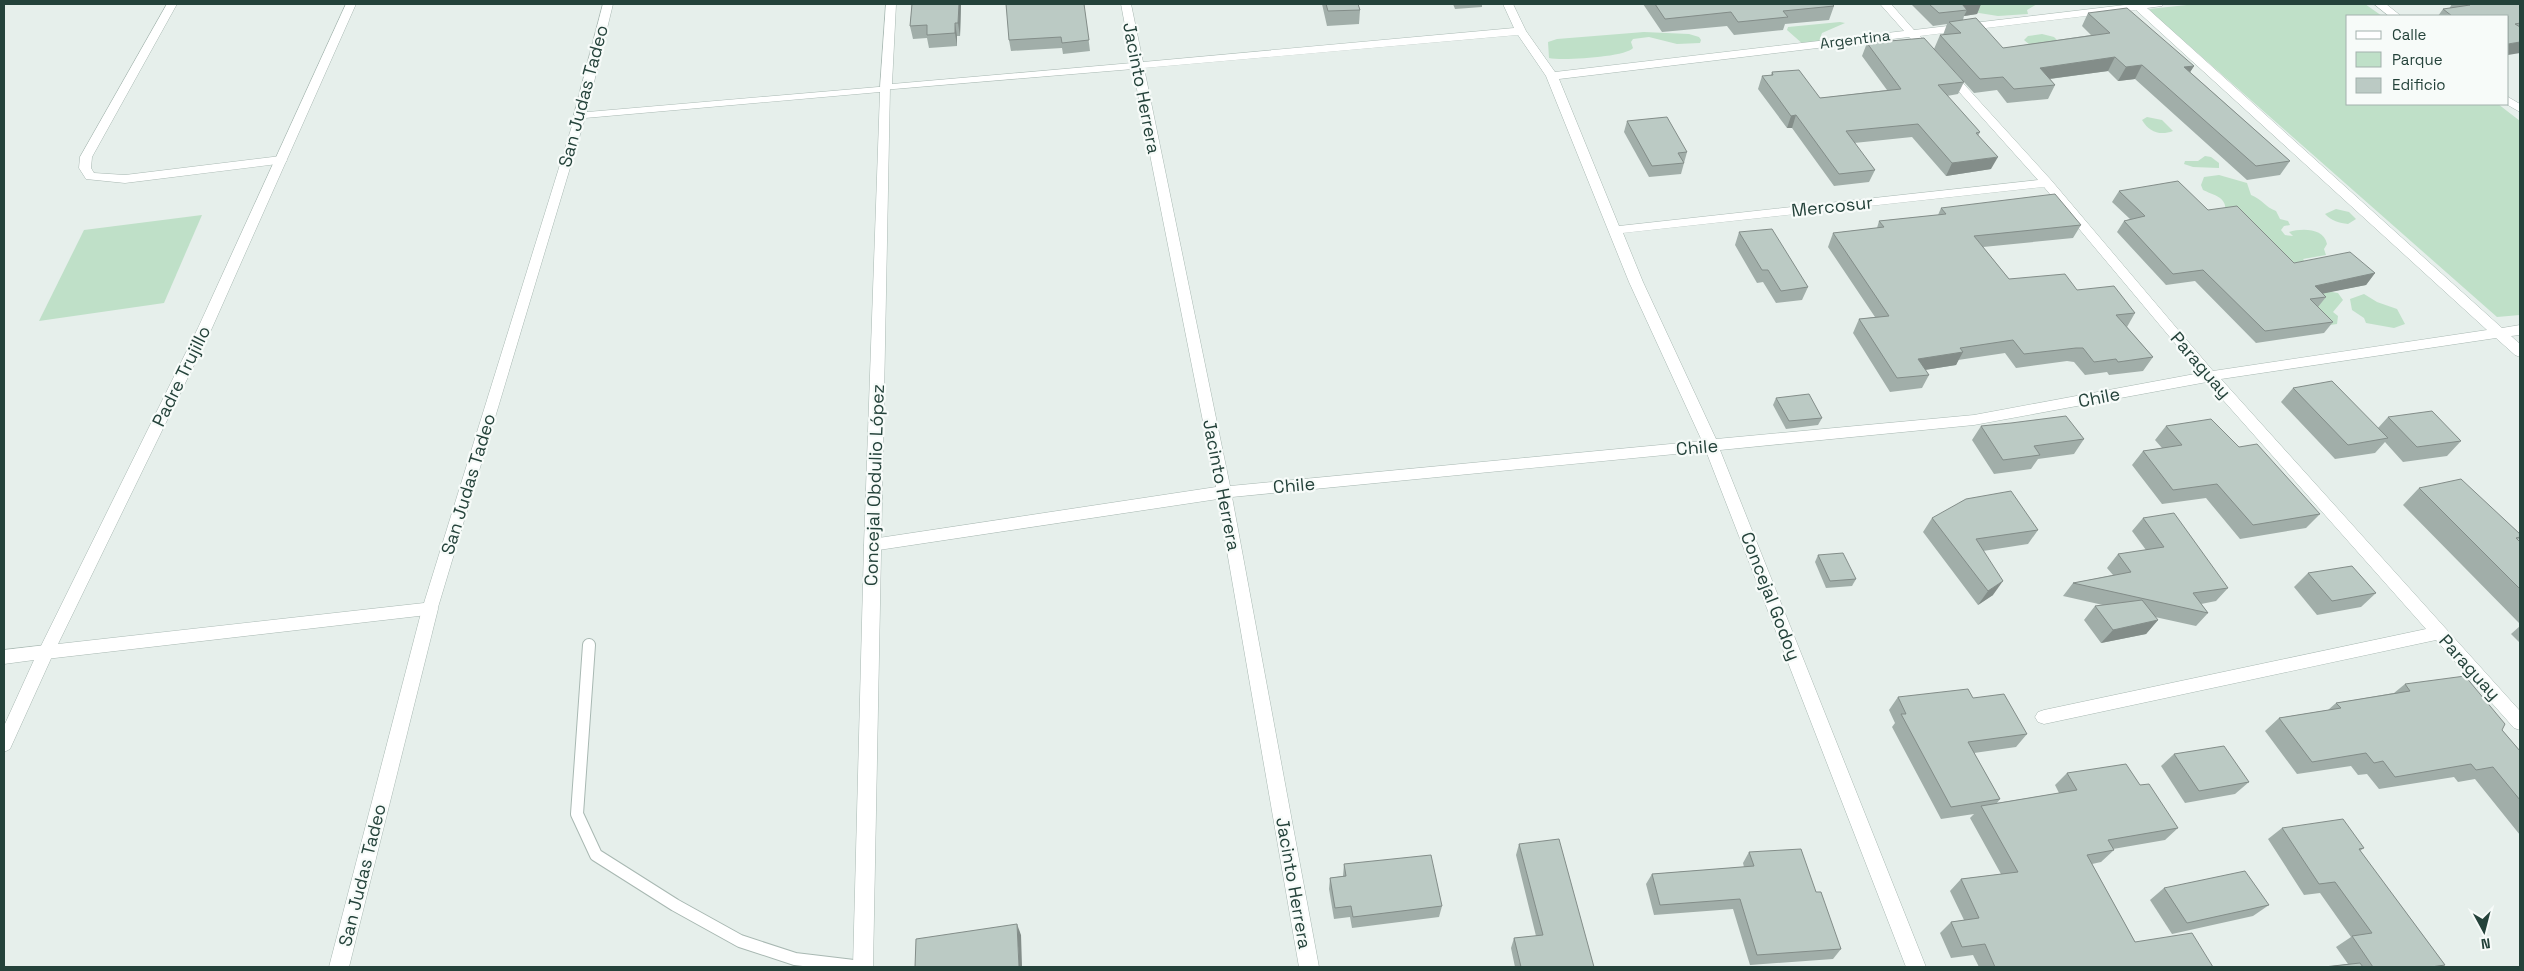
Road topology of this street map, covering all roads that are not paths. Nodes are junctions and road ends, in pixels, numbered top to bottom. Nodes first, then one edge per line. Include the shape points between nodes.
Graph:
1 (172, 4) edge
2 (351, 4) edge
3 (608, 4) edge
4 (891, 4) edge
5 (1126, 4) edge
6 (1508, 4) edge
7 (1885, 4) edge
8 (2158, 4) edge
9 (2379, 4) edge
10 (2138, 6) junction
11 (2395, 15) edge
12 (1521, 31) junction
13 (1910, 32) junction
14 (1137, 66) junction
15 (1552, 76) junction
16 (886, 88) junction
17 (2509, 101) edge
18 (2520, 110) edge
19 (580, 115) junction
20 (281, 160) junction
21 (2047, 183) junction
22 (1616, 230) junction
23 (2520, 330) edge
24 (2499, 333) junction
25 (2520, 352) edge
26 (2210, 376) junction
27 (1711, 445) junction
28 (1224, 492) junction
29 (872, 544) junction
30 (430, 609) junction
31 (2439, 633) junction
32 (589, 645) dead end
33 (46, 652) junction
34 (4, 657) edge
35 (2044, 717) dead end
36 (2520, 723) edge
37 (4, 744) edge
38 (339, 967) edge
39 (862, 967) edge
40 (1309, 967) edge
41 (1916, 967) edge

1 - 20 street via 86,157 85,168 90,176 125,179
2 - 20 street, Padre Trujillo
3 - 19 street, San Judas Tadeo
4 - 16 street, Concejal Obdulio López
5 - 14 street, Jacinto Herrera
6 - 12 street, Concejal Godoy
7 - 13 street, Paraguay
8 - 10 street, Argentina
9 - 11 street
10 - 13 street, Argentina
10 - 24 street
12 - 14 street
12 - 15 street, Concejal Godoy
13 - 15 street, Argentina
13 - 21 street, Paraguay
14 - 16 street
14 - 28 street, Jacinto Herrera
15 - 22 street, Concejal Godoy
16 - 19 street
16 - 29 street, Concejal Obdulio López
17 - 18 street
19 - 30 street, San Judas Tadeo
20 - 33 street, Padre Trujillo via 205,328
21 - 22 street, Mercosur
21 - 26 street, Paraguay
22 - 27 street, Concejal Godoy
23 - 24 street, Chile
24 - 25 street
24 - 26 street, Chile
26 - 27 street, Chile via 1974,420
26 - 31 street, Paraguay
27 - 28 street, Chile
27 - 41 street, Concejal Godoy
28 - 29 street, Chile
28 - 40 street, Jacinto Herrera
29 - 39 street, Concejal Obdulio López
30 - 33 street
30 - 38 street, San Judas Tadeo
31 - 35 street
31 - 36 street, Paraguay
32 - 39 lane via 577,814 596,855 675,906 740,941 794,959
33 - 34 street
33 - 37 street, Padre Trujillo

